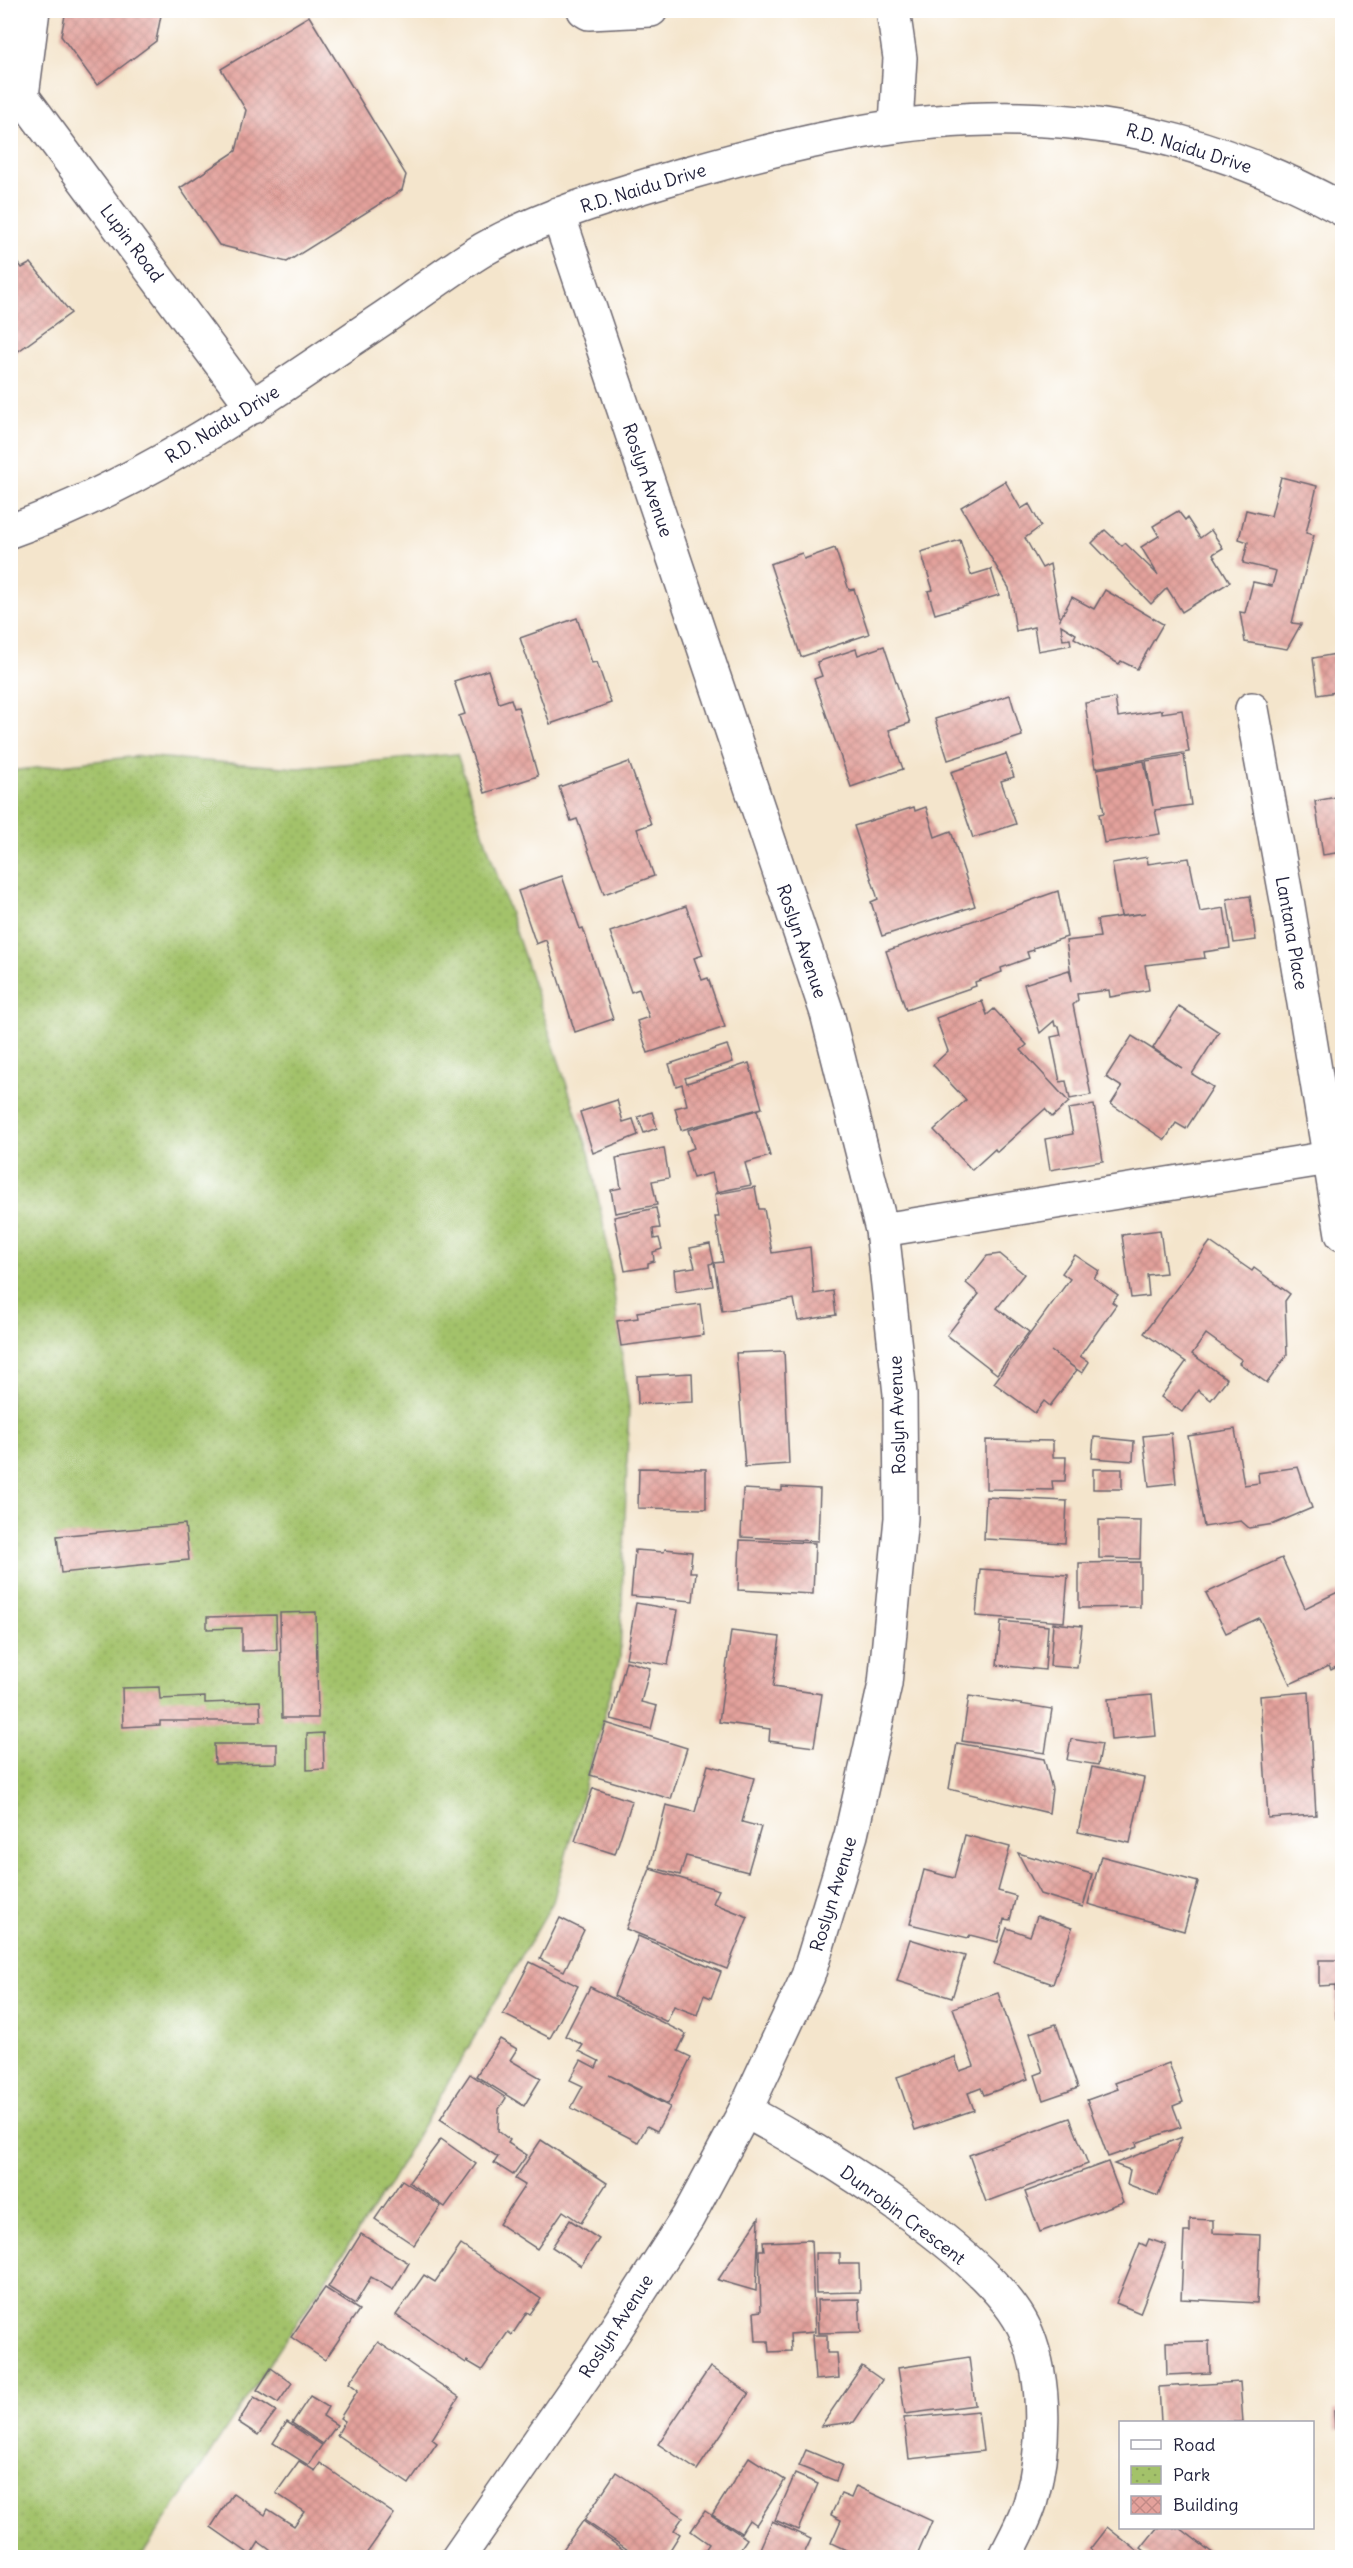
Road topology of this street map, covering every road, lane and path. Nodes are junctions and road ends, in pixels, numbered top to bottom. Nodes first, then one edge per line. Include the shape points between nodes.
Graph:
1 (33, 10) edge
2 (584, 10) edge
3 (651, 10) edge
4 (893, 10) edge
5 (16, 88) edge
6 (896, 124) junction
7 (1342, 209) edge
8 (558, 214) junction
9 (253, 407) junction
10 (10, 531) edge
11 (1252, 709) dead end
12 (1329, 1158) junction
13 (882, 1230) junction
14 (1342, 1234) edge
15 (745, 2111) junction
16 (458, 2558) edge
17 (1005, 2558) edge

1 - 5 street
2 - 3 street
4 - 6 street via 900,58
5 - 9 street, Lupin Road
6 - 7 street, R.D. Naidu Drive via 967,118 1040,118 1113,126 1229,157 1289,181
6 - 8 street, R.D. Naidu Drive via 747,156
8 - 9 street, R.D. Naidu Drive via 484,249
8 - 13 street, Roslyn Avenue via 827,1012
9 - 10 street, R.D. Naidu Drive via 141,475 86,502
11 - 12 street, Lantana Place
12 - 13 street
12 - 14 street, Lantana Place
13 - 15 street, Roslyn Avenue via 900,1394 901,1507 885,1684 851,1834 808,1976
15 - 16 street, Roslyn Avenue via 688,2217 601,2352
15 - 17 street, Dunrobin Crescent via 867,2184 938,2236 1006,2300 1027,2333 1039,2388 1038,2463 1031,2501

